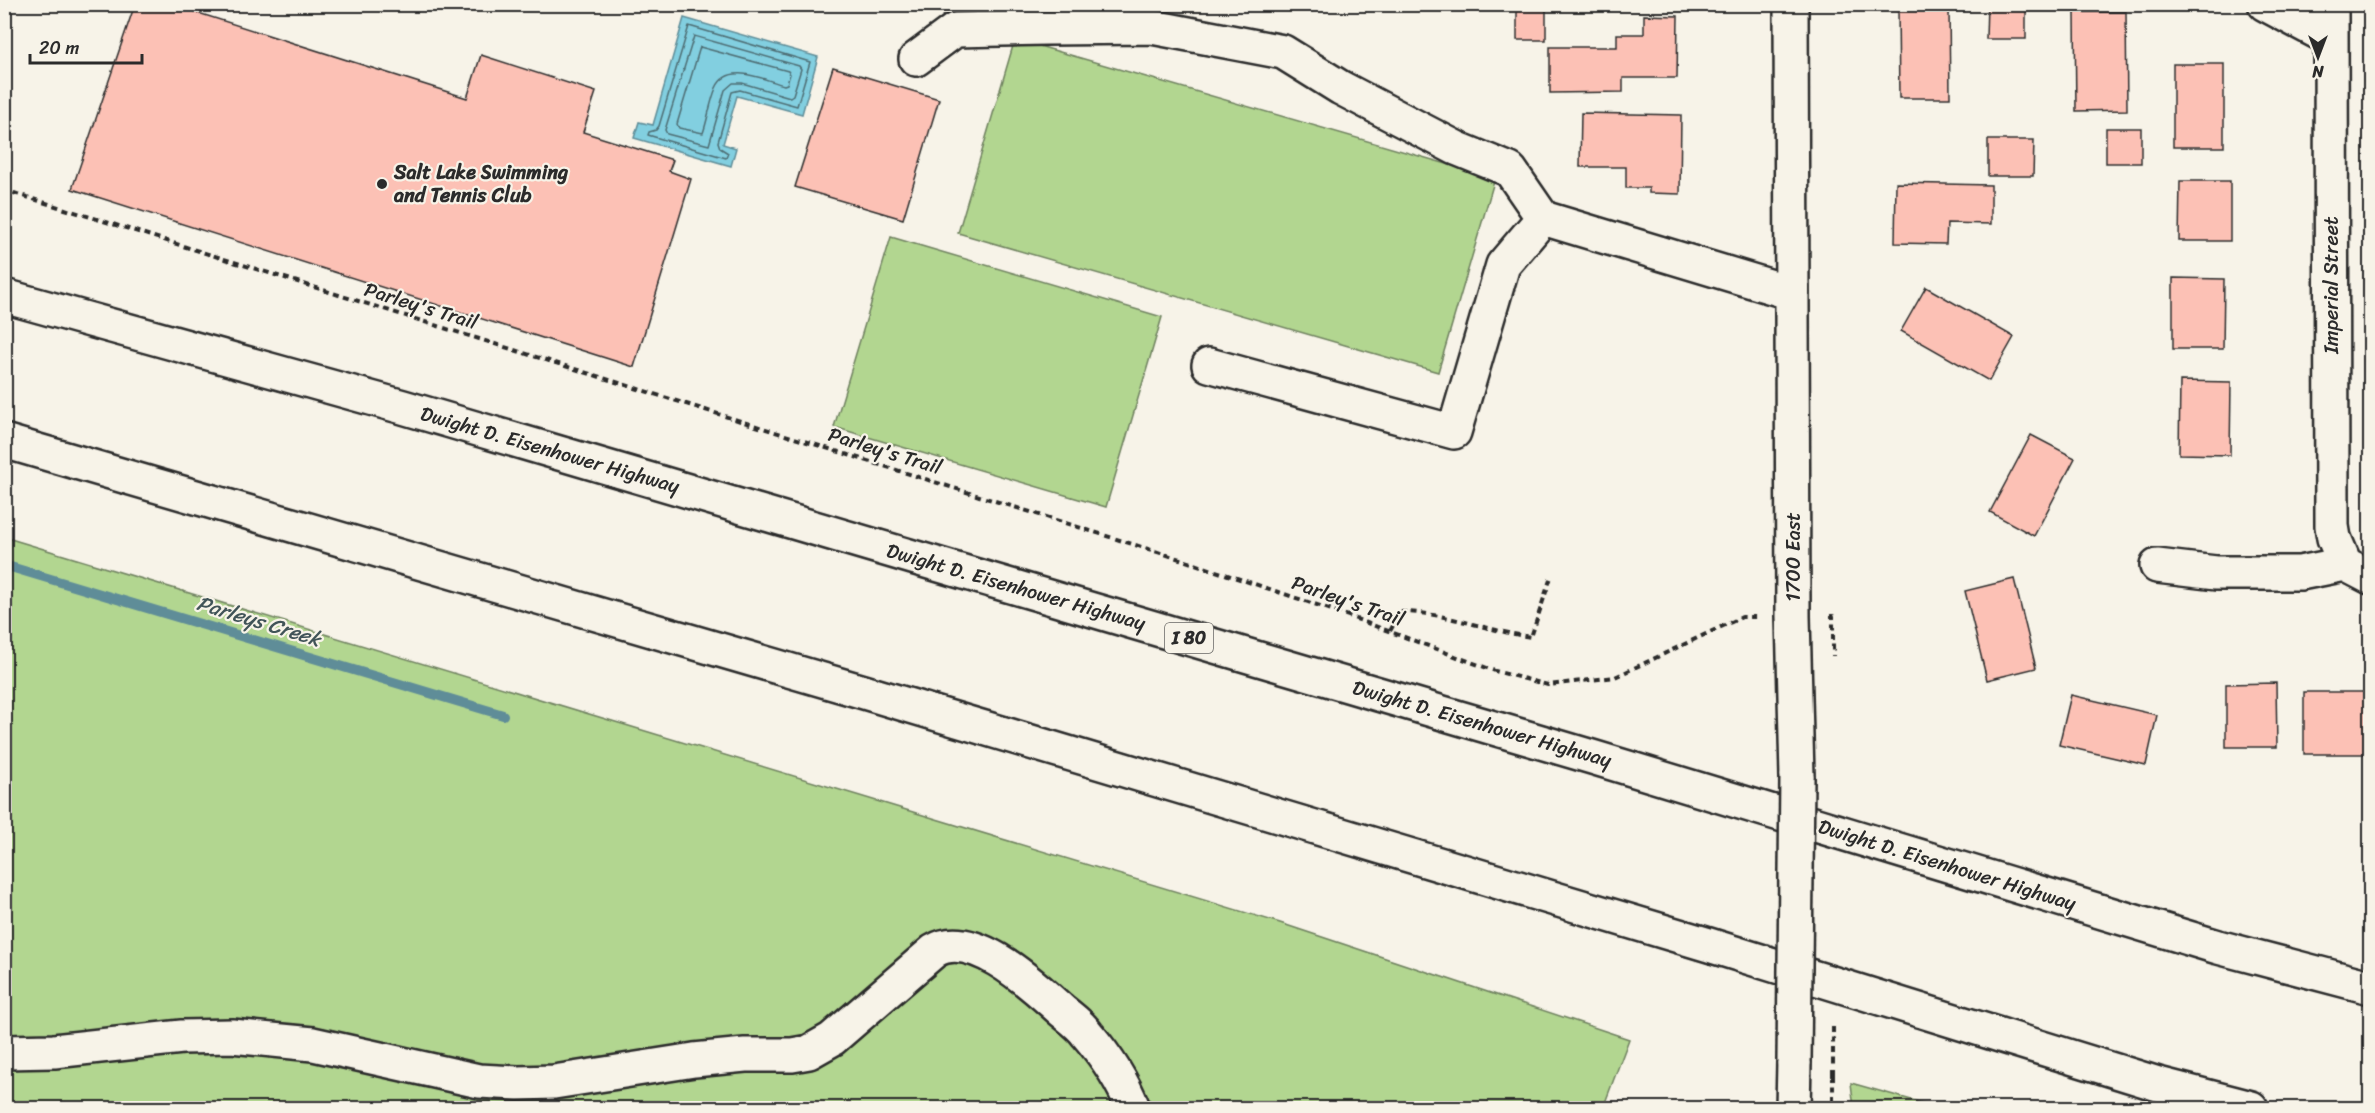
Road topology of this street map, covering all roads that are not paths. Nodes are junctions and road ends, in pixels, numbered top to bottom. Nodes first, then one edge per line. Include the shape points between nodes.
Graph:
1 (1791, 4) edge
2 (2265, 4) edge
3 (2331, 4) edge
4 (2331, 39) junction
5 (916, 59) dead end
6 (1544, 218) junction
7 (1792, 293) junction
8 (4, 296) edge
9 (1209, 365) dead end
10 (4, 441) edge
11 (2157, 566) dead end
12 (2358, 571) edge
13 (2370, 987) edge
14 (4, 1052) edge
15 (1133, 1108) edge
16 (1793, 1108) edge
17 (2251, 1108) edge

1 - 7 main road, 1700 East
2 - 4 main road
3 - 4 main road, Imperial Street
4 - 12 main road, Imperial Street via 2332,526 2334,538
5 - 6 main road via 955,30 1046,28 1152,27 1283,52 1341,88 1456,148 1510,170
6 - 7 main road
6 - 9 main road via 1503,265 1454,432
7 - 16 main road, 1700 East, bridge via 1797,777
8 - 13 main road, Dwight D. Eisenhower Highway / I 80 via 403,407 1592,757 2218,948
10 - 17 main road via 886,698 2158,1084
11 - 12 main road via 2216,573
14 - 15 main road via 232,1036 313,1044 479,1081 518,1083 554,1082 694,1060 792,1055 809,1052 832,1039 944,945 959,946 1002,962 1042,993 1086,1032

